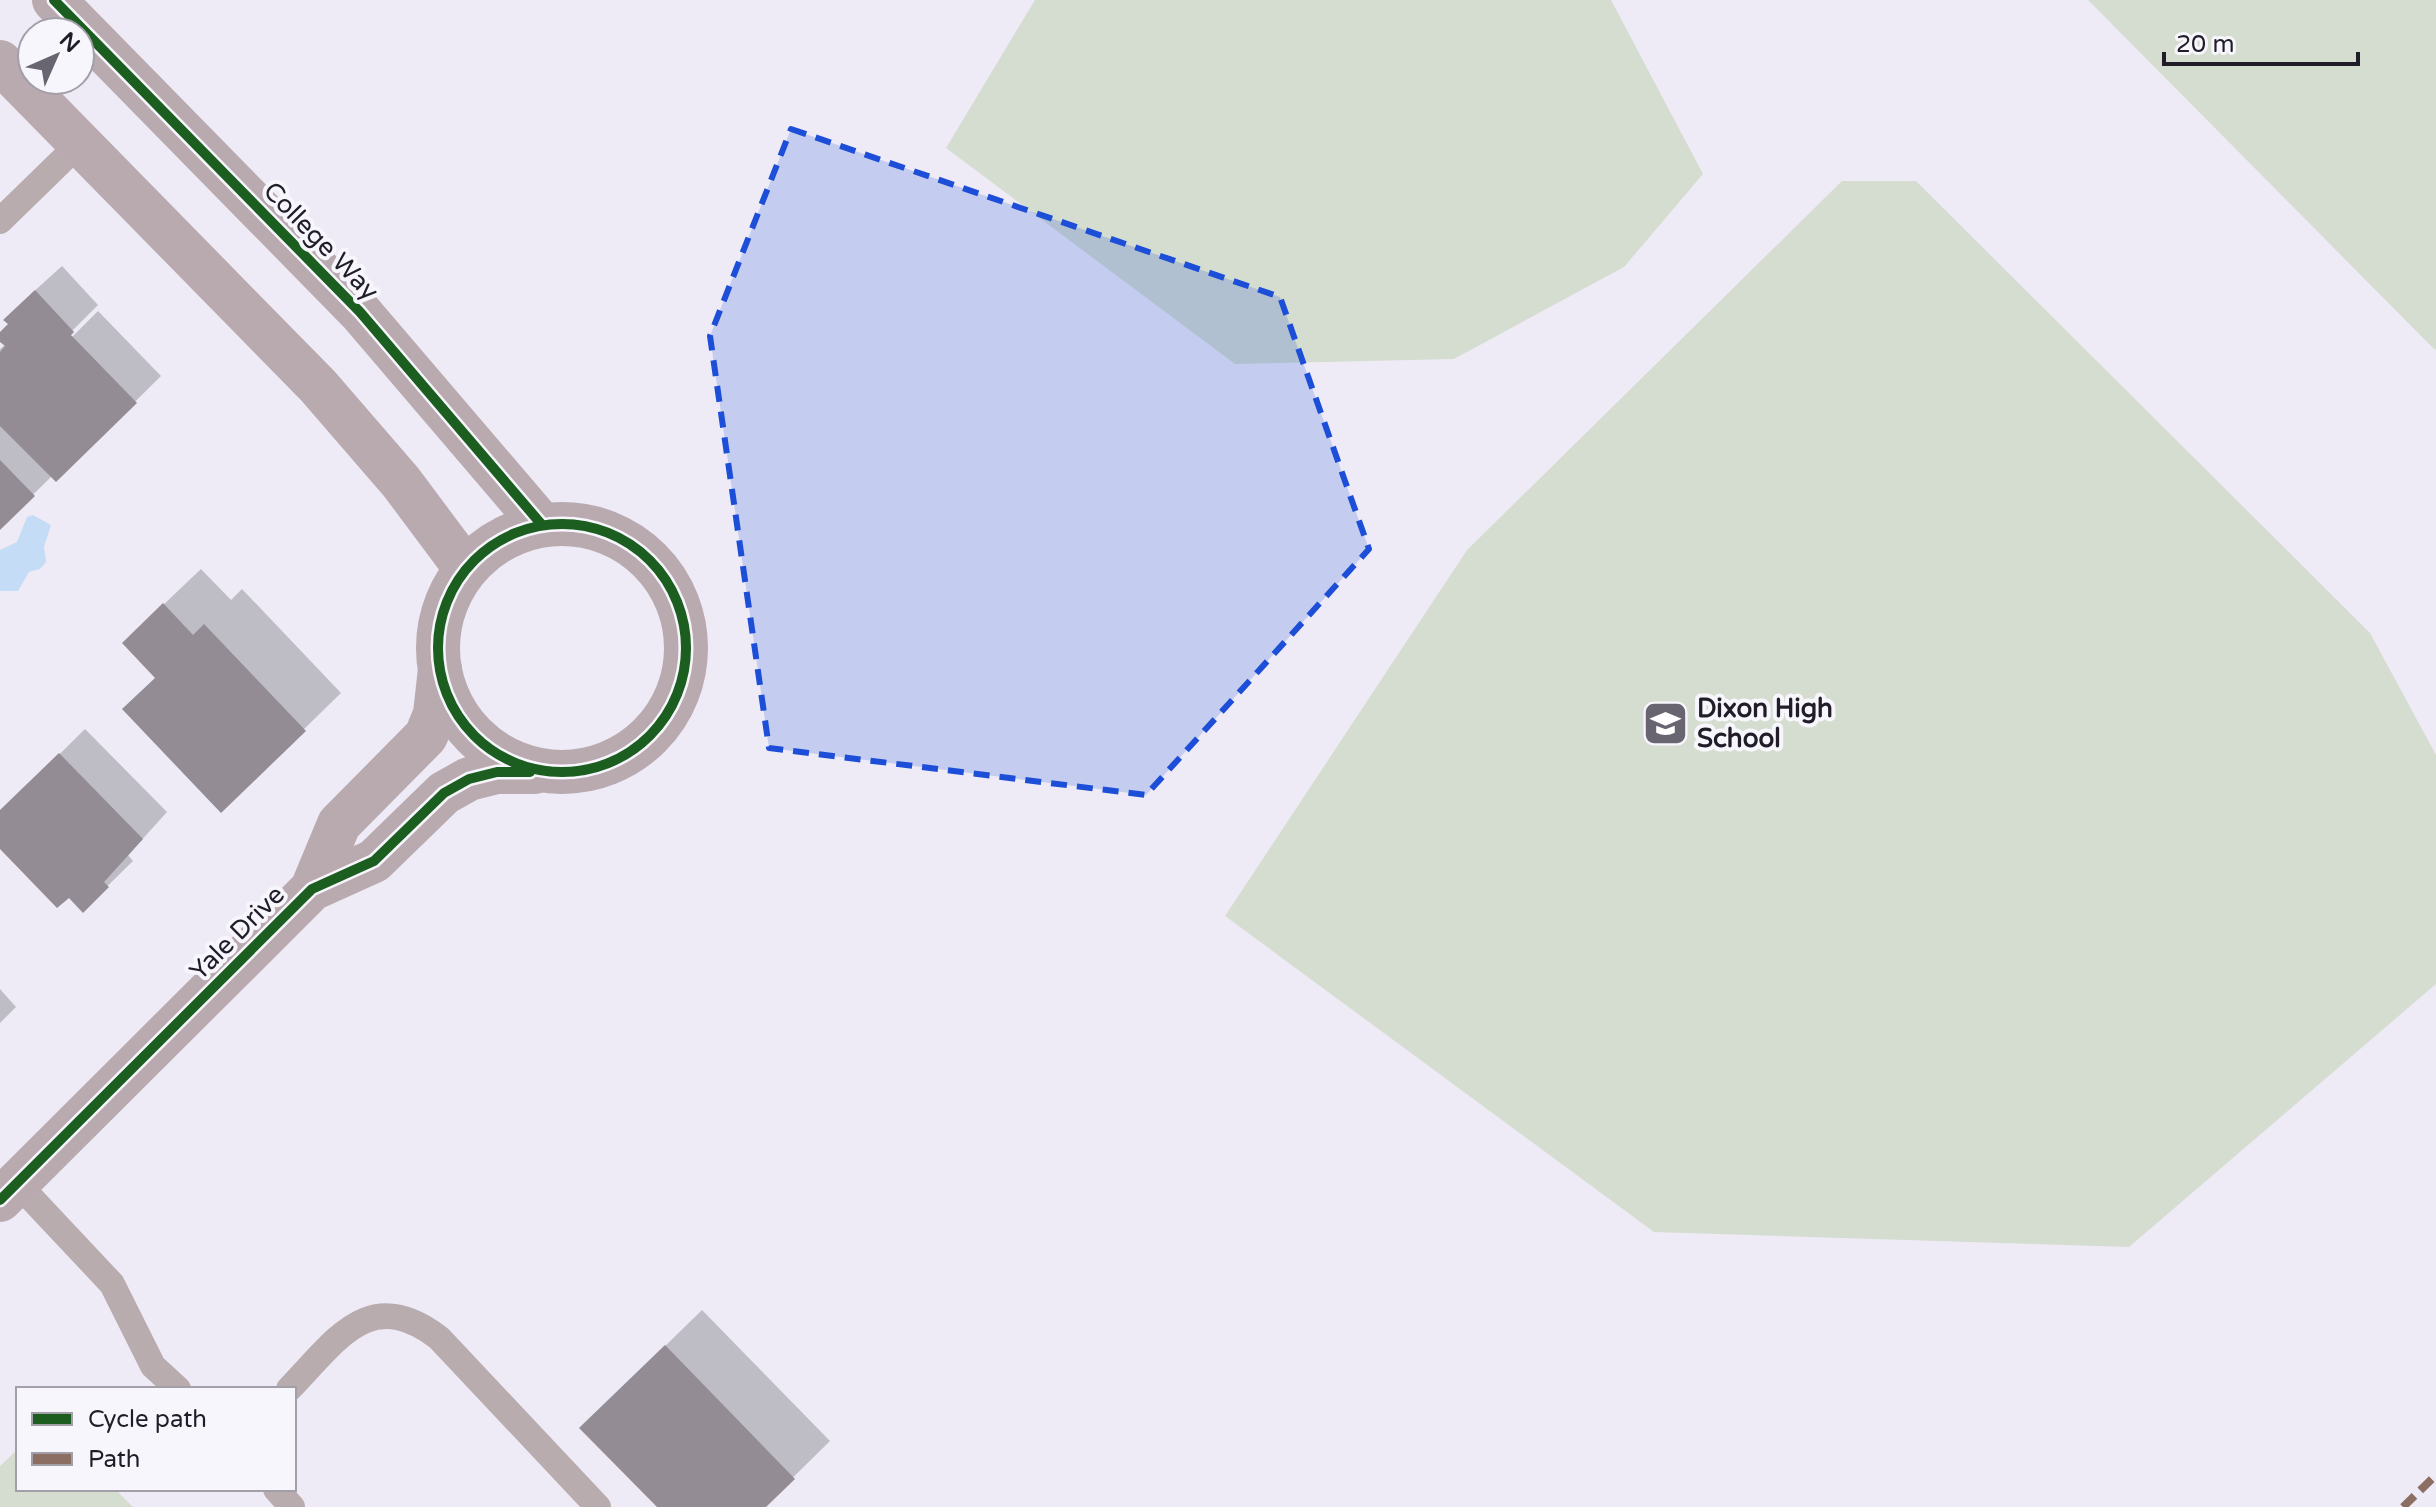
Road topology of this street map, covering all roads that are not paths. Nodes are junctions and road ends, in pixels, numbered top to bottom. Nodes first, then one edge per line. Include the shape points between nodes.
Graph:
1 (54, 0) edge
2 (0, 62) edge
3 (80, 143) junction
4 (0, 221) edge
5 (542, 525) junction
6 (466, 569) junction
7 (440, 669) junction
8 (545, 771) junction
9 (312, 889) junction
10 (8, 1191) edge
11 (176, 1387) edge
12 (291, 1387) edge
13 (278, 1491) edge
14 (292, 1507) edge
15 (598, 1507) edge

1 - 5 street, College Way via 360,312
2 - 3 street
3 - 4 lane
3 - 6 street via 318,386 401,482
5 - 6 street via 487,548
5 - 8 street via 585,525 625,540 658,568 680,605 687,647 680,689 660,727 628,755 588,771
6 - 7 street via 444,610
7 - 8 street via 450,703 474,735 504,758
7 - 9 street, Yale Drive via 435,714 426,736 339,824
8 - 9 street, Yale Drive via 497,772 469,779 444,793 374,861
9 - 10 street, Yale Drive
10 - 11 lane via 112,1284 153,1366
12 - 15 lane via 347,1329 366,1317 389,1314 419,1322
13 - 14 lane

